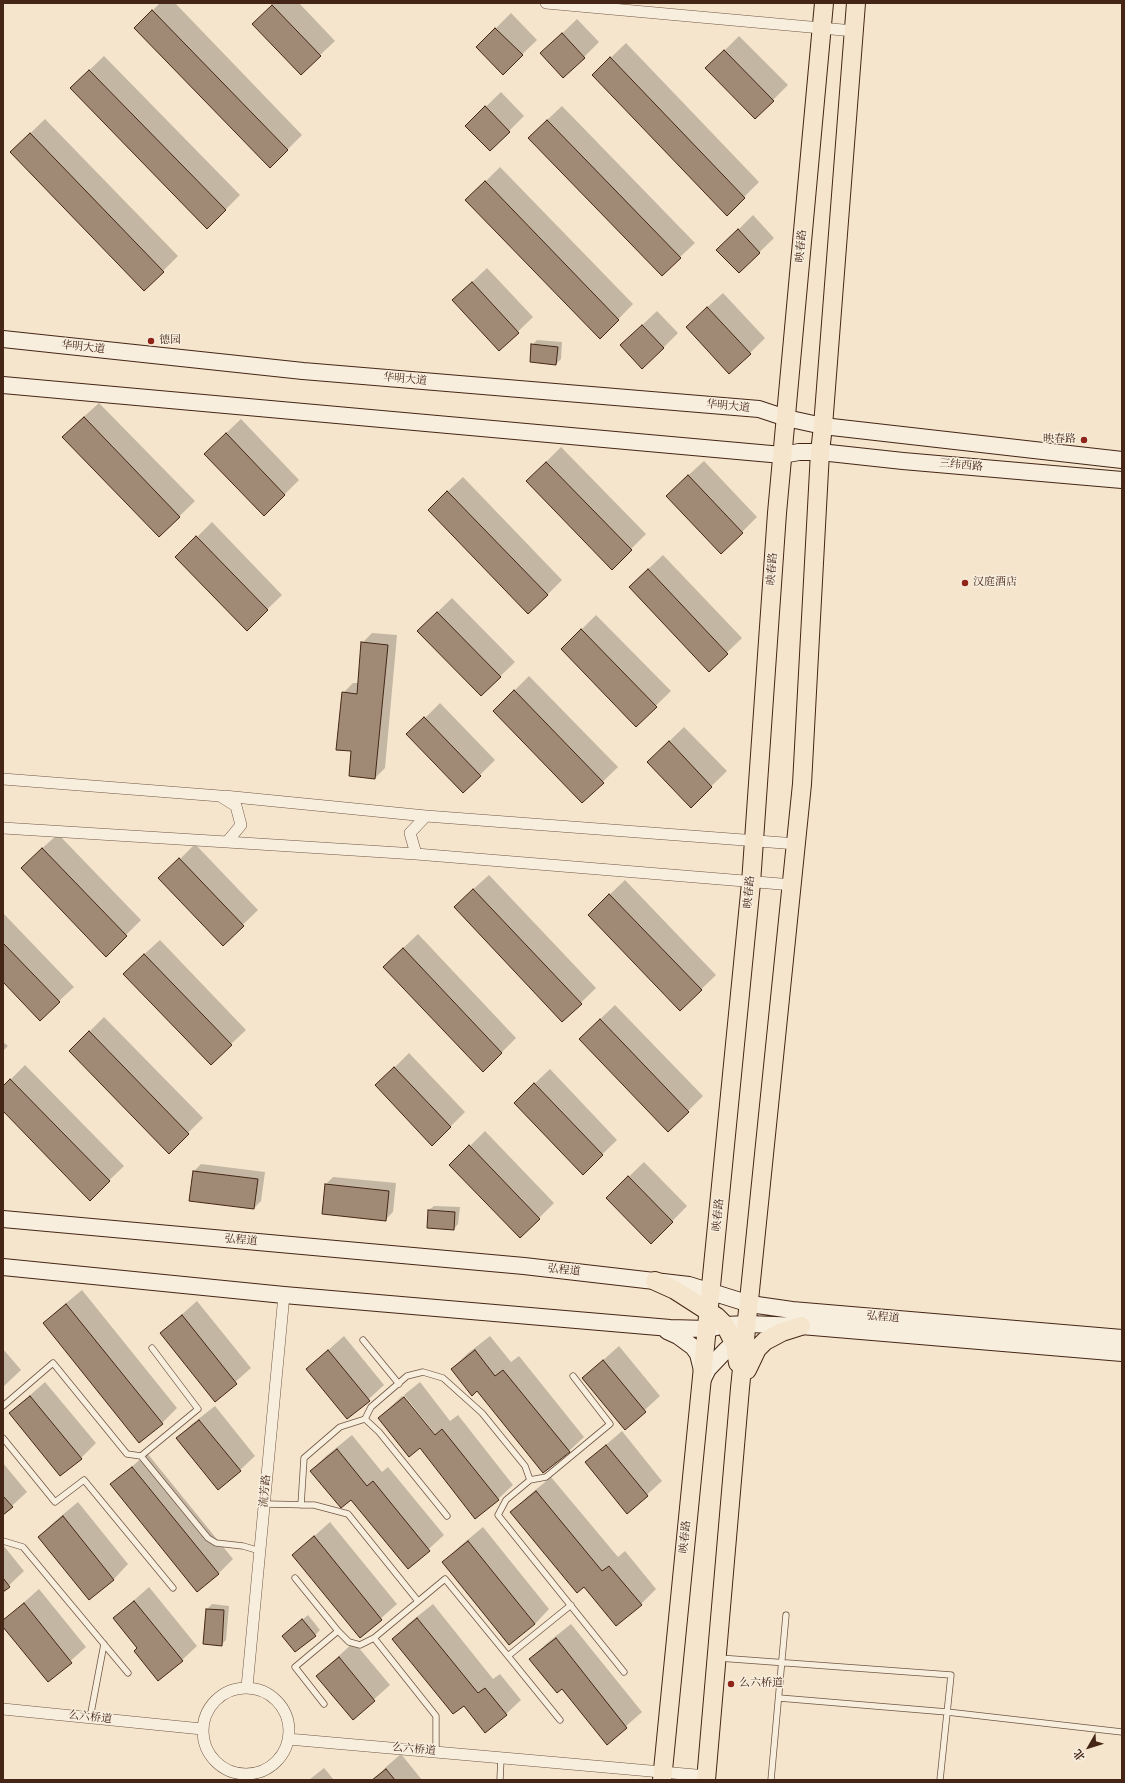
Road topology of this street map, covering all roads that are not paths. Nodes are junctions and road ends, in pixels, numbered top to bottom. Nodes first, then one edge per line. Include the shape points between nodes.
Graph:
1 (546, 3) edge
2 (824, 3) edge
3 (856, 3) edge
4 (822, 28) junction
5 (854, 31) junction
6 (3, 339) edge
7 (3, 385) edge
8 (786, 418) junction
9 (815, 424) junction
10 (820, 452) junction
11 (791, 453) junction
12 (1122, 460) edge
13 (1122, 480) edge
14 (3, 778) edge
15 (220, 796) junction
16 (426, 816) junction
17 (3, 828) edge
18 (227, 842) junction
19 (754, 842) junction
20 (796, 844) junction
21 (416, 854) junction
22 (751, 883) junction
23 (792, 886) junction
24 (3, 1219) edge
25 (3, 1267) edge
26 (655, 1281) junction
27 (711, 1291) junction
28 (284, 1295) junction
29 (750, 1304) junction
30 (801, 1318) junction
31 (714, 1322) junction
32 (654, 1327) junction
33 (747, 1331) junction
34 (1122, 1338) edge
35 (363, 1340) dead end
36 (152, 1348) dead end
37 (1122, 1353) edge
38 (573, 1376) dead end
39 (703, 1379) junction
40 (399, 1384) junction
41 (740, 1388) junction
42 (3, 1406) edge
43 (365, 1419) junction
44 (3, 1438) edge
45 (141, 1456) junction
46 (530, 1480) junction
47 (264, 1504) junction
48 (301, 1505) junction
49 (447, 1516) dead end
50 (3, 1541) edge
51 (260, 1551) junction
52 (295, 1578) dead end
53 (173, 1588) dead end
54 (418, 1601) junction
55 (571, 1605) junction
56 (786, 1615) dead end
57 (338, 1631) junction
58 (374, 1638) junction
59 (104, 1644) junction
60 (508, 1656) junction
61 (718, 1658) junction
62 (782, 1663) junction
63 (624, 1672) dead end
64 (128, 1674) dead end
65 (247, 1687) junction
66 (779, 1698) junction
67 (324, 1704) dead end
68 (3, 1709) edge
69 (947, 1712) junction
70 (90, 1718) junction
71 (560, 1720) dead end
72 (202, 1729) junction
73 (1122, 1732) edge
74 (288, 1740) junction
75 (436, 1752) junction
76 (501, 1758) junction
77 (662, 1776) edge
78 (244, 1777) edge
79 (706, 1778) edge
80 (500, 1780) edge
81 (771, 1780) edge
82 (940, 1780) edge

1 - 4 street
2 - 4 main road, 映春路
3 - 5 main road
4 - 5 street
4 - 8 main road, 映春路
5 - 9 main road
6 - 8 main road, 华明大道 via 303,371 759,409
7 - 11 main road
8 - 9 main road, 华明大道
8 - 11 main road, 映春路
9 - 10 main road
9 - 12 main road
10 - 11 main road, 三纬西路
10 - 13 main road, 三纬西路
10 - 20 main road via 802,784
11 - 19 main road, 映春路 via 764,680
14 - 15 street
15 - 16 street
15 - 18 street via 236,806 241,825
16 - 19 street
16 - 21 street via 410,833
17 - 18 street
18 - 21 street
19 - 20 street
19 - 22 main road, 映春路
20 - 23 main road
21 - 22 street
22 - 23 street
22 - 27 main road, 映春路
23 - 29 main road
24 - 26 main road, 弘程道 via 524,1266
25 - 28 main road
26 - 27 main road, 弘程道 via 689,1285
26 - 31 main road via 675,1290
27 - 29 main road, 弘程道
27 - 31 main road, 映春路
28 - 32 main road
28 - 47 street, 流芳路
29 - 30 main road, 弘程道
29 - 33 main road
30 - 33 main road, 弘程道
30 - 34 main road, 弘程道
30 - 37 main road, 弘程道
30 - 41 main road via 765,1341 752,1357
31 - 32 main road via 687,1330
31 - 33 main road
31 - 39 main road, 映春路
32 - 39 main road via 678,1336 693,1347 698,1354
33 - 39 main road via 715,1361
33 - 41 main road
35 - 40 lane
36 - 45 lane via 198,1408
38 - 46 lane via 610,1424 546,1477
39 - 77 main road, 映春路
40 - 43 lane via 371,1407
40 - 46 lane via 407,1376 424,1372 444,1378 482,1413 525,1466
41 - 61 main road
42 - 45 lane via 53,1363 128,1454
43 - 48 lane via 340,1427 304,1458
43 - 49 lane via 379,1432
44 - 53 lane via 55,1502 84,1480
45 - 51 lane via 208,1538 216,1543 244,1546
46 - 55 lane via 506,1500 498,1515
47 - 48 lane
47 - 51 street, 流芳路
48 - 54 lane via 314,1505 348,1514
50 - 59 lane via 23,1547
51 - 65 street, 流芳路
52 - 57 lane
54 - 58 lane
54 - 60 lane via 445,1578
55 - 60 lane
55 - 63 lane
56 - 62 lane
57 - 58 lane via 349,1642 360,1645
57 - 67 lane via 295,1667
58 - 75 lane via 436,1716
59 - 64 lane
59 - 70 lane
60 - 71 lane
61 - 62 lane
61 - 79 main road
62 - 66 lane
62 - 69 lane via 950,1675
65 - 72 street via 231,1690 216,1698 206,1712
65 - 74 street via 264,1691 278,1701 287,1716
66 - 69 lane
66 - 81 lane
68 - 70 street, 么六桥道
69 - 73 lane
69 - 82 lane
70 - 72 street, 么六桥道
72 - 78 street via 204,1746 213,1760 227,1770
74 - 75 street, 么六桥道
74 - 78 street via 275,1763 260,1772
75 - 76 street, 么六桥道
76 - 77 street, 么六桥道
76 - 80 lane
77 - 79 street, 么六桥道

